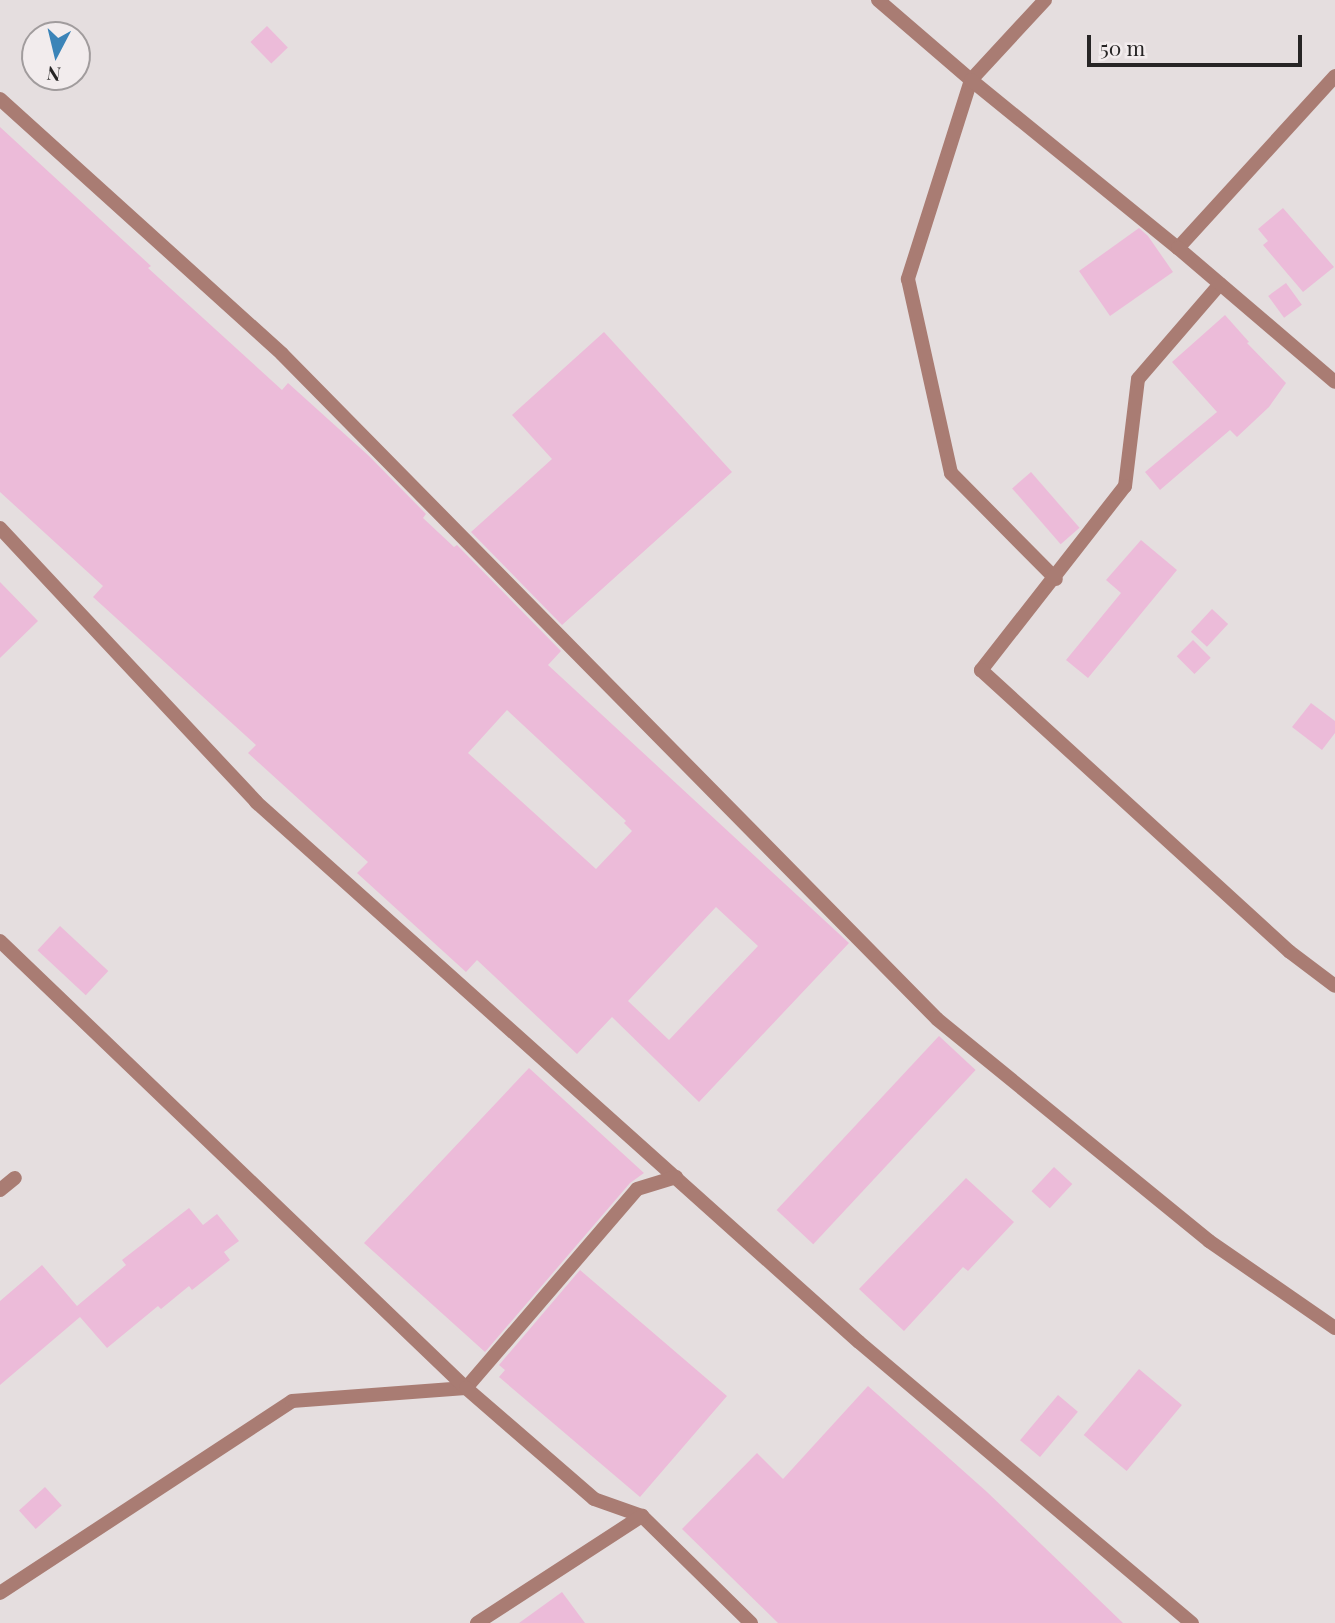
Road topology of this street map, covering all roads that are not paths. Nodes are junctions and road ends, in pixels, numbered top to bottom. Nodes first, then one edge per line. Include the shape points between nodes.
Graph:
1 (877, 0) edge
2 (1045, 0) edge
3 (1335, 76) edge
4 (971, 80) junction
5 (0, 99) edge
6 (1178, 247) junction
7 (1220, 284) junction
8 (1335, 382) edge
9 (0, 528) edge
10 (1056, 579) junction
11 (3, 947) edge
12 (1335, 986) edge
13 (676, 1177) junction
14 (15, 1178) dead end
15 (0, 1190) edge
16 (1335, 1328) edge
17 (466, 1388) junction
18 (642, 1516) junction
19 (0, 1593) edge
20 (477, 1623) edge
21 (751, 1623) edge
22 (1192, 1623) edge

1 - 4 street
2 - 4 street
3 - 6 street
4 - 6 street
4 - 10 street via 908,279 951,472
5 - 16 street via 282,354 937,1019 1209,1241
6 - 7 street
7 - 8 street
7 - 10 street via 1139,379 1125,486
9 - 13 street via 256,802
10 - 12 street via 982,670 1290,953
11 - 17 street
13 - 17 street via 637,1189
13 - 22 street via 859,1342
14 - 15 street
17 - 18 street via 594,1499
17 - 19 street via 292,1401
18 - 20 street
18 - 21 street

